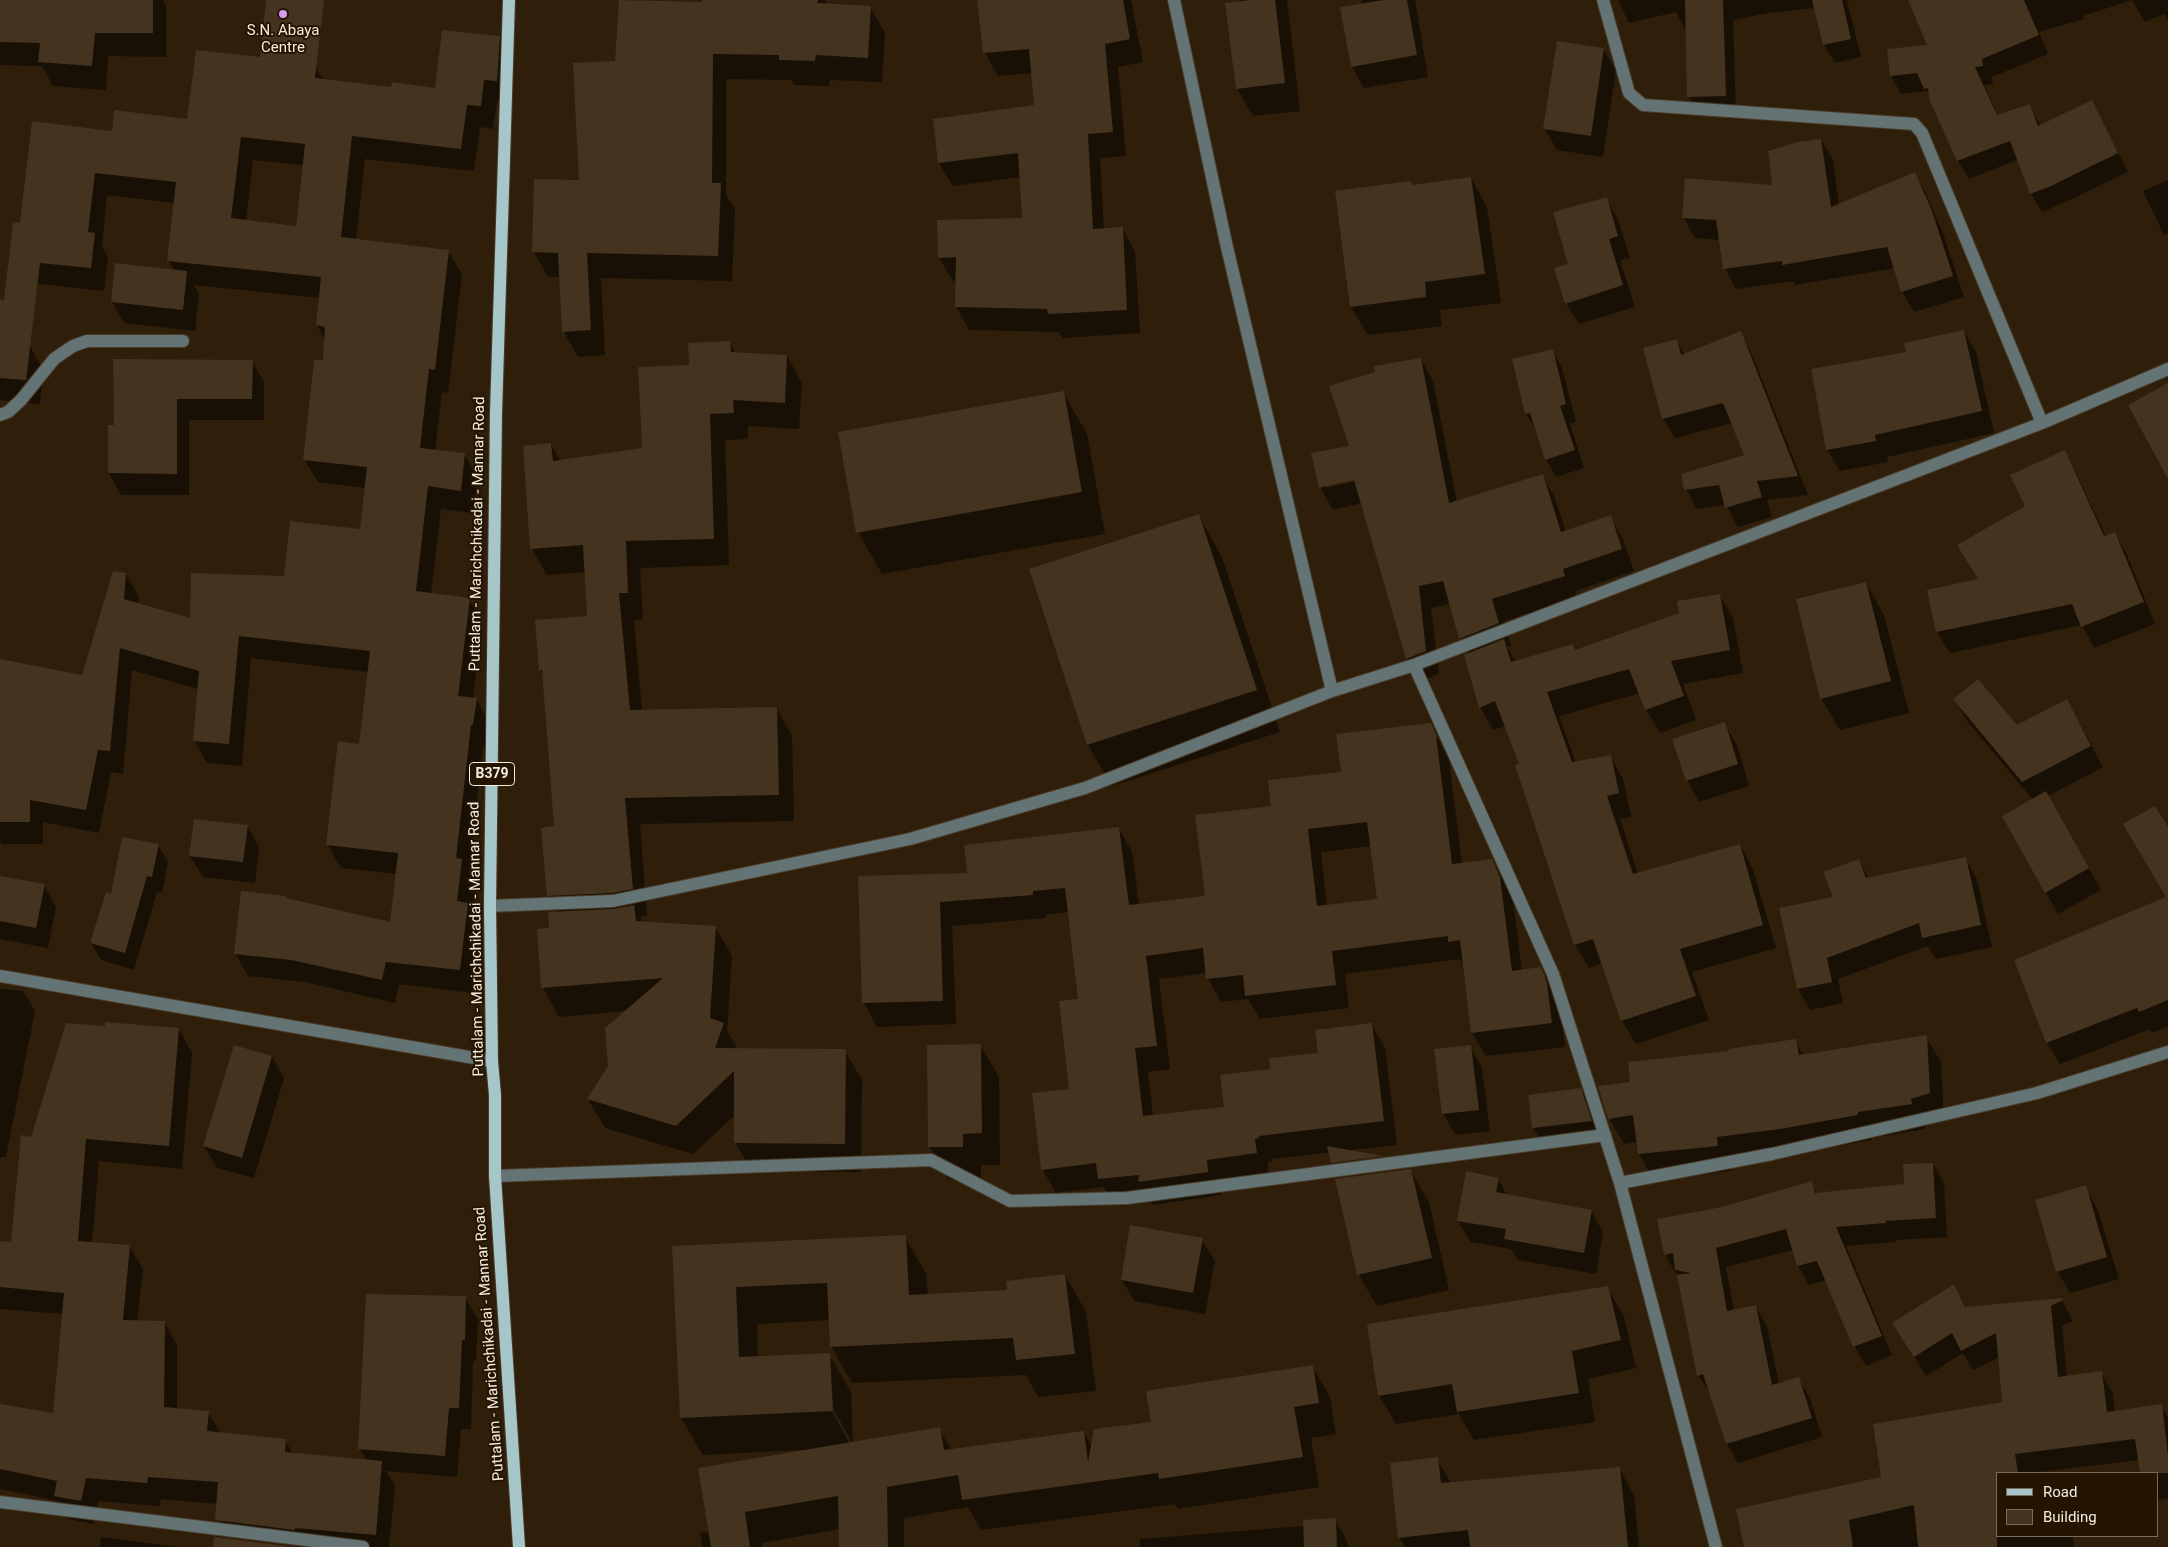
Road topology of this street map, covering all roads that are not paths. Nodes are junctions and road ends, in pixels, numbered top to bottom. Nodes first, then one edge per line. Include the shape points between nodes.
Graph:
1 (509, 0) edge
2 (1174, 0) edge
3 (1603, 0) edge
4 (182, 341) dead end
5 (2168, 369) edge
6 (0, 415) edge
7 (2042, 424) junction
8 (1414, 665) junction
9 (1332, 691) junction
10 (490, 906) junction
11 (0, 976) edge
12 (2168, 1052) edge
13 (492, 1061) junction
14 (1605, 1135) junction
15 (495, 1176) junction
16 (1620, 1183) junction
17 (0, 1502) edge
18 (363, 1547) edge
19 (519, 1547) edge
20 (1716, 1547) edge

1 - 10 main road, Puttalam - Marichchikadai - Mannar Road / B379 via 496,413
2 - 9 street via 1226,243
3 - 7 street via 1629,93 1643,105 1914,124 1922,133
4 - 6 street via 87,340 54,359 21,400
5 - 7 street
7 - 8 street
8 - 9 street
8 - 14 street via 1553,974
9 - 10 street via 1084,788 910,839 613,901
10 - 13 main road, Puttalam - Marichchikadai - Mannar Road / B379
11 - 13 street
12 - 16 street via 2038,1093 1772,1154
13 - 15 main road, Puttalam - Marichchikadai - Mannar Road / B379
14 - 15 street via 1127,1198 1010,1201 931,1160
14 - 16 street
15 - 19 main road, Puttalam - Marichchikadai - Mannar Road / B379
16 - 20 street
17 - 18 street

